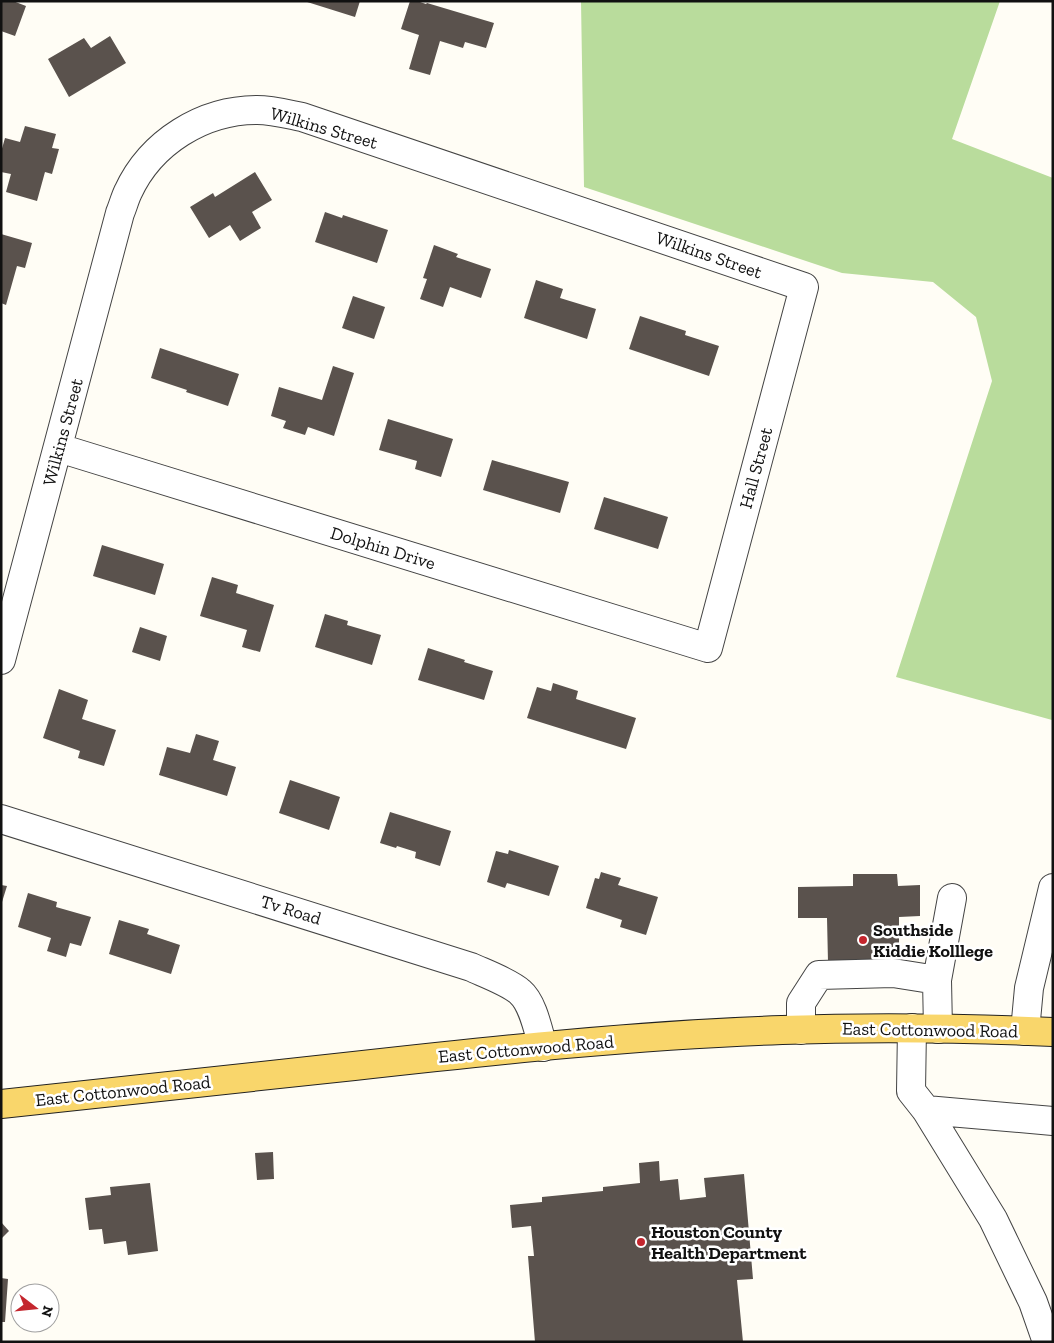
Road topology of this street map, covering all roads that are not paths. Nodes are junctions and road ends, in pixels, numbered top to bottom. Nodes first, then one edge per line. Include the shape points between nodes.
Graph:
1 (804, 288) joint
2 (58, 448) junction
3 (708, 648) joint
4 (1, 660) edge
5 (1, 819) edge
6 (1052, 891) edge
7 (952, 898) dead end
8 (937, 980) junction
9 (925, 1029) junction
10 (801, 1030) junction
11 (1025, 1031) junction
12 (1053, 1032) edge
13 (543, 1046) junction
14 (1, 1104) edge
15 (926, 1110) junction
16 (1053, 1121) edge
17 (1047, 1342) edge

1 - 2 street, Wilkins Street via 302,118 280,112 234,111 191,126 172,138 154,153 128,191
1 - 3 street, Hall Street
2 - 3 street, Dolphin Drive
2 - 4 street, Wilkins Street
5 - 13 street, Tv Road via 470,967 521,992 533,1013
6 - 11 street via 1028,988
7 - 8 street
8 - 9 street
8 - 10 street via 893,972 818,975 801,1003
9 - 10 main road, East Cottonwood Road
9 - 11 main road, East Cottonwood Road
9 - 15 street via 912,1091
10 - 13 main road, East Cottonwood Road
11 - 12 main road, East Cottonwood Road
13 - 14 main road, East Cottonwood Road
15 - 16 street
15 - 17 street via 994,1219 1033,1302

